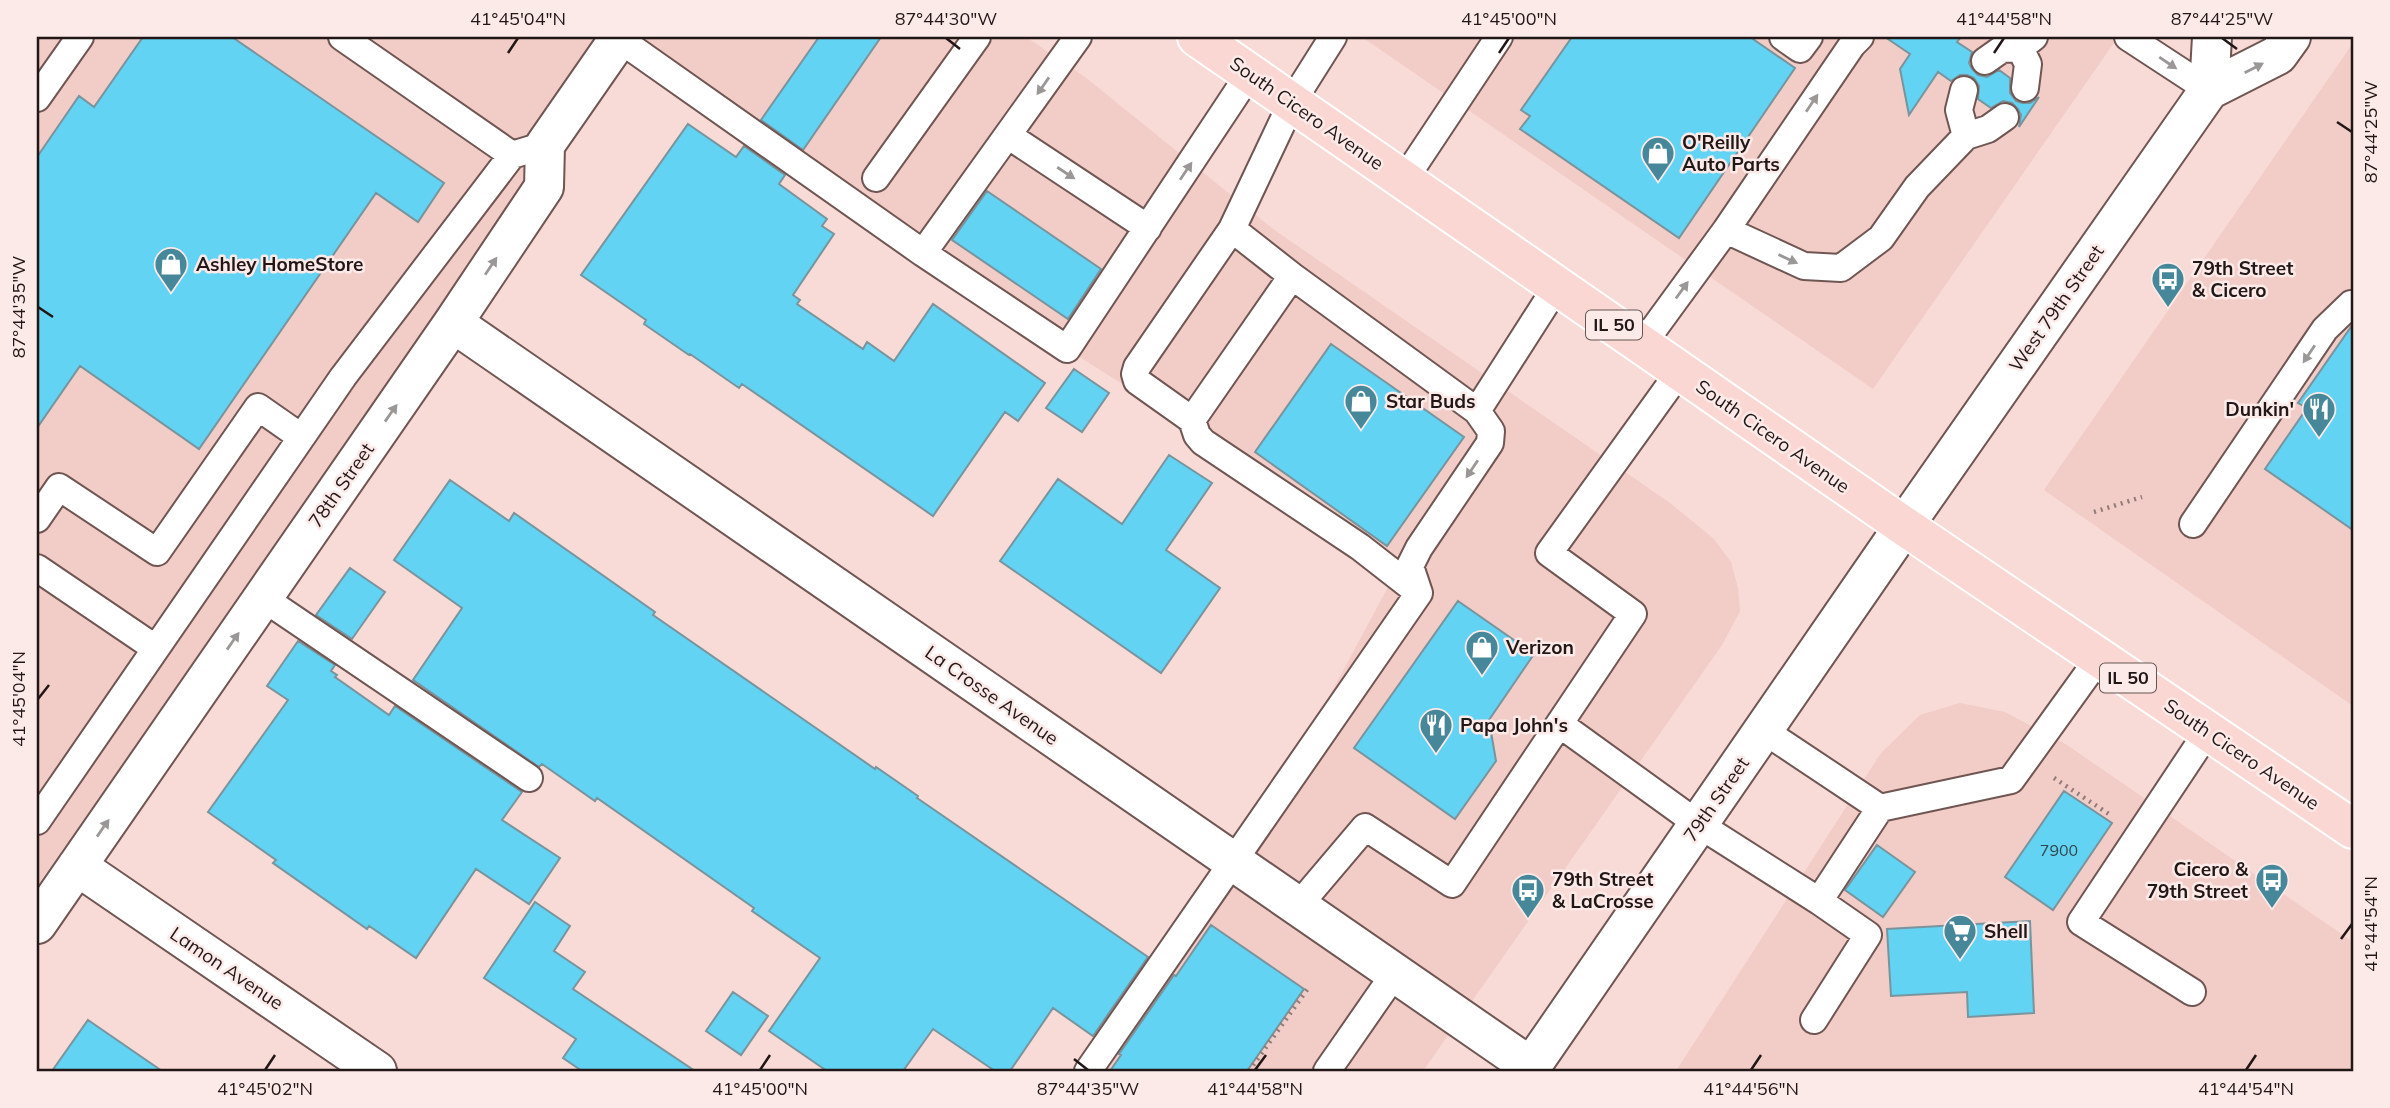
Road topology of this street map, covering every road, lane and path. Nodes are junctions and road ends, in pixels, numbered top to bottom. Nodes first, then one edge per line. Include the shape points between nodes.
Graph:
1 (80, 37) edge
2 (342, 37) edge
3 (977, 37) edge
4 (1078, 37) edge
5 (1197, 37) edge
6 (1333, 37) edge
7 (1500, 37) edge
8 (1783, 37) edge
9 (1809, 37) edge
10 (1860, 37) edge
11 (2128, 37) edge
12 (2212, 37) edge
13 (2291, 37) edge
14 (620, 38) edge
15 (2027, 42) edge
16 (1985, 61) dead end
17 (1250, 73) junction
18 (2025, 88) dead end
19 (1965, 90) dead end
20 (2209, 90) junction
21 (37, 98) edge
22 (1292, 102) junction
23 (2005, 117) dead end
24 (1009, 136) junction
25 (1966, 136) junction
26 (529, 150) junction
27 (876, 178) dead end
28 (1404, 180) junction
29 (1148, 228) junction
30 (1231, 229) junction
31 (1726, 230) junction
32 (923, 253) junction
33 (1292, 276) junction
34 (1556, 286) junction
35 (2353, 304) edge
36 (453, 323) junction
37 (1642, 345) junction
38 (1680, 371) junction
39 (1477, 411) junction
40 (1192, 420) junction
41 (301, 437) junction
42 (2142, 497) dead end
43 (2094, 512) dead end
44 (37, 519) edge
45 (2193, 524) dead end
46 (1904, 526) junction
47 (37, 568) edge
48 (1419, 593) junction
49 (262, 598) junction
50 (155, 648) junction
51 (2099, 658) junction
52 (1561, 724) junction
53 (1763, 730) junction
54 (2208, 731) junction
55 (2052, 777) dead end
56 (530, 778) dead end
57 (1880, 808) junction
58 (2115, 818) dead end
59 (37, 821) edge
60 (1698, 824) junction
61 (2353, 829) edge
62 (1233, 861) junction
63 (77, 866) junction
64 (1819, 901) junction
65 (1298, 906) junction
66 (37, 924) edge
67 (1395, 973) junction
68 (1309, 987) dead end
69 (2192, 992) dead end
70 (1814, 1020) dead end
71 (1529, 1069) edge
72 (377, 1071) edge
73 (1088, 1071) edge
74 (1250, 1071) edge
75 (1328, 1071) edge

1 - 21 lane
2 - 26 lane
3 - 27 lane
4 -> 24 lane
5 - 17 main road, South Cicero Avenue / IL 50
6 - 22 lane
7 - 28 lane
8 - 9 lane via 1800,48
31 -> 10 lane
11 -> 20 lane
12 - 20 street
20 -> 13 street, West 79th Street via 2278,55
14 - 26 street
14 - 32 lane
15 - 16 lane via 2003,49
15 - 18 lane
17 - 22 main road, South Cicero Avenue / IL 50
29 -> 17 lane
19 - 25 lane via 1959,110
20 - 46 street, West 79th Street
22 - 28 main road, South Cicero Avenue / IL 50
22 - 30 lane
23 - 25 lane
24 -> 29 lane
24 - 32 lane
31 -> 25 lane via 1804,267 1841,268 1881,238 1917,187
36 -> 26 street, 78th Street via 544,187
26 - 41 lane via 343,377
28 - 34 main road, South Cicero Avenue / IL 50
29 - 32 lane via 1067,349
30 - 33 lane
30 - 40 lane via 1135,374 1137,381
37 -> 31 lane
33 - 39 lane
33 - 40 lane
34 - 37 main road, South Cicero Avenue / IL 50
34 - 39 lane
35 -> 45 lane via 2325,329
49 -> 36 street, 78th Street
36 - 62 street, La Crosse Avenue
37 - 38 main road, South Cicero Avenue / IL 50
38 - 46 main road, South Cicero Avenue / IL 50
38 - 52 lane via 1549,553 1633,614
39 -> 48 lane via 1491,431 1490,443 1410,566
40 - 48 lane via 1203,442 1360,547
41 - 44 lane via 258,407 156,552 59,487
41 - 50 lane
42 - 43 path
46 - 51 main road, South Cicero Avenue / IL 50
46 - 53 street, 79th Street
47 - 50 lane
48 - 62 lane
49 - 56 lane
63 -> 49 street, 78th Street
50 - 59 lane
51 - 54 main road, South Cicero Avenue / IL 50
51 - 57 lane via 2011,780
52 - 60 lane
52 - 65 lane via 1452,884 1365,827
53 - 57 lane
53 - 60 street, 79th Street
54 - 61 main road, South Cicero Avenue / IL 50
54 - 69 lane via 2081,922
55 - 58 path
57 - 64 lane
60 - 64 lane
60 - 71 street, 79th Street
62 - 65 street, La Crosse Avenue
62 - 73 lane
63 - 66 street, 78th Street
63 - 72 street, Lamon Avenue
64 - 70 lane via 1868,935
65 - 67 street, La Crosse Avenue
67 - 71 street, La Crosse Avenue
67 - 75 lane
68 - 74 path

